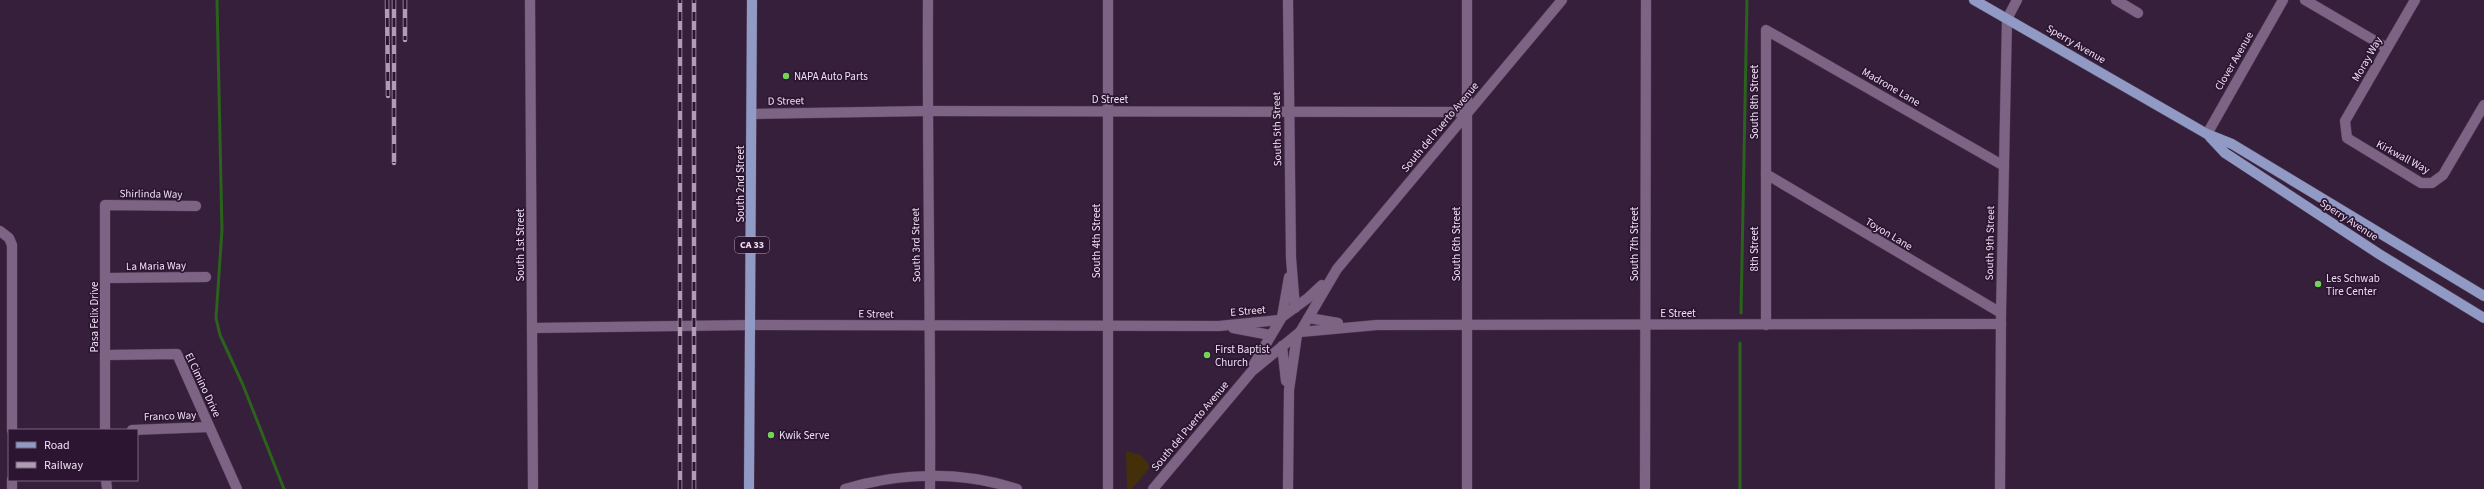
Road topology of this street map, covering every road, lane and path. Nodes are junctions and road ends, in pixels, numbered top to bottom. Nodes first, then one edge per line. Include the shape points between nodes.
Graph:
1 (530, 0) edge
2 (752, 0) edge
3 (928, 0) edge
4 (1108, 0) edge
5 (1288, 0) edge
6 (1467, 0) edge
7 (1562, 0) edge
8 (1646, 0) edge
9 (1974, 0) edge
10 (2017, 0) edge
11 (2116, 0) edge
12 (2283, 0) edge
13 (2305, 0) edge
14 (2415, 0) edge
15 (2138, 13) dead end
16 (2007, 19) junction
17 (1766, 30) joint
18 (2387, 48) junction
19 (2484, 105) edge
20 (1288, 110) junction
21 (927, 111) junction
22 (1108, 111) junction
23 (1468, 112) junction
24 (752, 114) junction
25 (2345, 132) joint
26 (2207, 134) junction
27 (2004, 166) junction
28 (1766, 174) junction
29 (105, 205) joint
30 (196, 206) dead end
31 (3, 233) edge
32 (1291, 258) junction
33 (1337, 269) junction
34 (206, 277) dead end
35 (106, 278) junction
36 (1321, 286) junction
37 (1293, 288) junction
38 (2484, 296) edge
39 (1296, 307) junction
40 (2001, 313) junction
41 (1309, 317) junction
42 (2484, 318) edge
43 (1281, 319) junction
44 (1766, 324) junction
45 (2001, 324) junction
46 (752, 325) junction
47 (1468, 325) junction
48 (1646, 325) junction
49 (1108, 326) junction
50 (1219, 326) junction
51 (1356, 326) junction
52 (930, 327) junction
53 (532, 328) junction
54 (1298, 333) junction
55 (1270, 335) junction
56 (1281, 346) junction
57 (106, 355) junction
58 (1283, 364) junction
59 (1252, 371) junction
60 (1244, 379) junction
61 (1289, 390) junction
62 (209, 427) junction
63 (12, 429) edge
64 (105, 429) edge
65 (138, 430) edge
66 (930, 475) junction
67 (1109, 487) edge
68 (237, 489) edge
69 (533, 489) edge
70 (749, 489) edge
71 (845, 489) edge
72 (930, 489) edge
73 (1017, 489) edge
74 (1153, 489) edge
75 (1288, 489) edge
76 (1467, 489) edge
77 (1645, 489) edge
78 (2000, 489) edge

1 - 53 street, South 1st Street
2 - 24 main road, South 2nd Street / CA 33
3 - 21 street, South 3rd Street
4 - 22 street, South 4th Street
5 - 20 street, South 5th Street
6 - 23 street, South 6th Street
7 - 23 street, South del Puerto Avenue
8 - 48 street, South 7th Street
9 - 16 main road, Sperry Avenue
10 - 16 street, South 9th Street
11 - 15 street
12 - 26 street, Clover Avenue
13 - 18 street
14 - 18 street, Moray Way
16 - 26 main road, Sperry Avenue
16 - 27 street, South 9th Street
17 - 27 street, Madrone Lane
17 - 28 street, South 8th Street
18 - 25 street, Moray Way via 2345,121
19 - 25 street, Kirkwall Way via 2443,175 2427,184 2352,142
20 - 22 street, D Street
20 - 23 street, D Street
20 - 32 street, South 5th Street
21 - 22 street, D Street
21 - 24 street, D Street
21 - 52 street, South 3rd Street
22 - 49 street, South 4th Street
23 - 33 street, South del Puerto Avenue
23 - 47 street, South 6th Street
24 - 46 main road, South 2nd Street / CA 33
26 - 38 main road, Sperry Avenue via 2232,144
26 - 42 main road, Sperry Avenue via 2225,153 2379,254
27 - 40 street, South 9th Street
28 - 40 street, Toyon Lane
28 - 44 street, 8th Street
29 - 30 street, Shirlinda Way
29 - 35 street, Pasa Felix Drive
31 - 63 street via 12,245
32 - 37 street, South 5th Street
32 - 43 street, South 5th Street
33 - 36 street, South del Puerto Avenue
33 - 41 street, South del Puerto Avenue
34 - 35 street, La Maria Way
35 - 57 street, Pasa Felix Drive
36 - 37 street via 1305,292
36 - 39 street, South del Puerto Avenue
37 - 39 street, South 5th Street
39 - 41 street
39 - 43 street, South del Puerto Avenue
40 - 45 street, South 9th Street
41 - 51 street, E Street
41 - 54 street, South del Puerto Avenue
43 - 50 street, E Street
43 - 55 street, South del Puerto Avenue
44 - 45 street, E Street
44 - 48 street, E Street
45 - 78 street, South 9th Street
46 - 52 street, E Street
46 - 53 street, E Street
46 - 70 main road, South 2nd Street / CA 33
47 - 48 street, E Street
47 - 51 street, E Street
47 - 76 street, South 6th Street
48 - 77 street, South 7th Street
49 - 50 street, E Street
49 - 52 street, E Street
49 - 67 street, South 4th Street
50 - 55 street, E Street
51 - 54 street, E Street
52 - 66 street, South 3rd Street
53 - 69 street, South 1st Street
54 - 56 street, South del Puerto Avenue
54 - 61 street
55 - 56 street
55 - 60 street, South del Puerto Avenue
56 - 58 street
56 - 59 street, South del Puerto Avenue
57 - 62 street, El Cimino Drive via 177,354
57 - 64 street, Pasa Felix Drive
58 - 59 street via 1271,361
58 - 61 street
59 - 60 street, South del Puerto Avenue
60 - 74 street, South del Puerto Avenue
61 - 75 street
62 - 65 street, Franco Way
62 - 68 street, El Cimino Drive
66 - 71 street via 890,479
66 - 72 street, South 3rd Street
66 - 73 street via 983,480

